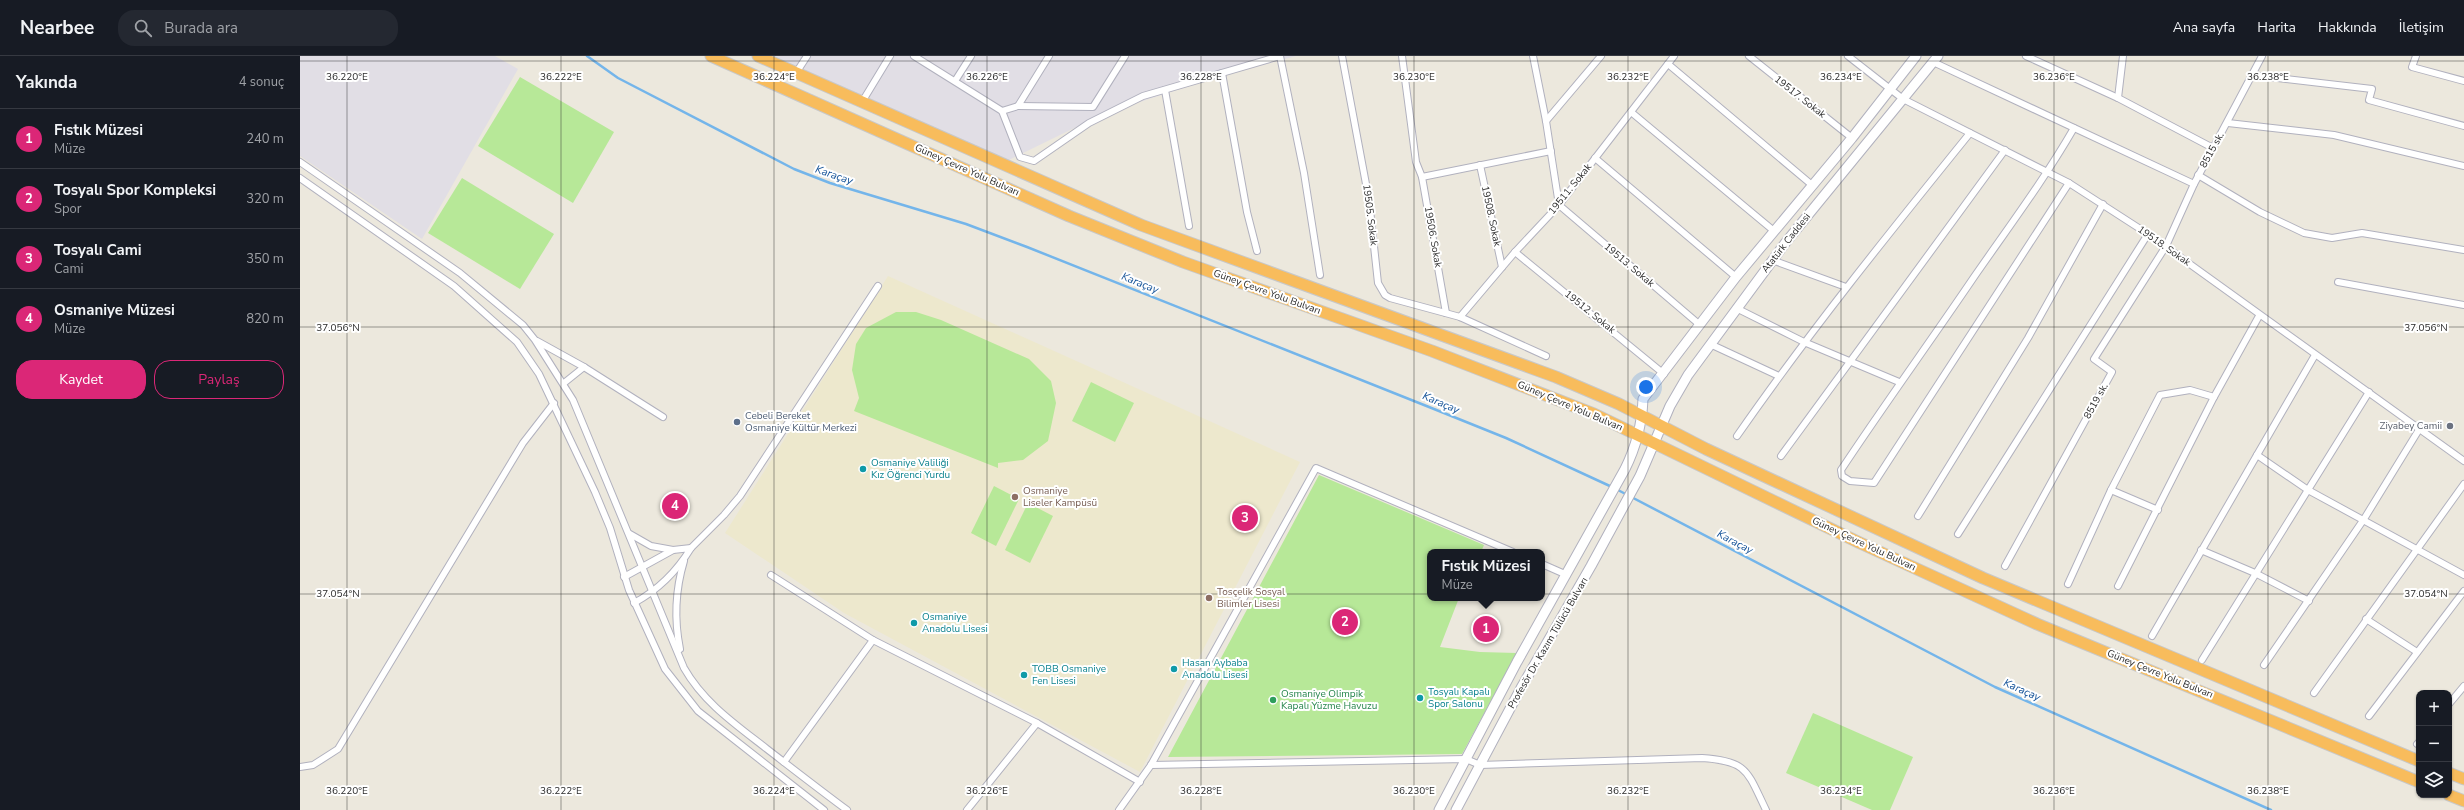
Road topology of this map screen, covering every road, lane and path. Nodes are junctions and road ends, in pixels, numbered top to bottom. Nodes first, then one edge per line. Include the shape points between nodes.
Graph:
1 (711, 56) edge
2 (758, 56) edge
3 (807, 56) edge
4 (890, 56) edge
5 (914, 56) edge
6 (971, 56) edge
7 (1050, 56) edge
8 (1126, 56) edge
9 (1280, 56) edge
10 (1342, 56) edge
11 (1402, 56) edge
12 (1533, 56) edge
13 (1601, 56) edge
14 (1674, 56) edge
15 (1748, 56) edge
16 (1848, 56) edge
17 (1916, 56) edge
18 (2026, 56) edge
19 (2123, 56) edge
20 (2262, 56) edge
21 (2416, 56) edge
22 (1936, 59) edge
23 (1668, 64) junction
24 (796, 73) junction
25 (1222, 73) junction
26 (2252, 75) junction
27 (955, 81) junction
28 (2464, 81) edge
29 (1165, 90) junction
30 (1889, 90) junction
31 (2118, 98) junction
32 (1903, 99) junction
33 (862, 102) junction
34 (1018, 106) junction
35 (1002, 111) junction
36 (1631, 112) junction
37 (1546, 121) junction
38 (2228, 123) junction
39 (2464, 126) edge
40 (2074, 128) junction
41 (1970, 133) junction
42 (1852, 138) junction
43 (2213, 148) junction
44 (2005, 150) junction
45 (1551, 151) junction
46 (1595, 158) junction
47 (300, 162) edge
48 (1480, 165) junction
49 (2464, 166) edge
50 (2048, 172) junction
51 (2198, 175) junction
52 (1422, 177) junction
53 (300, 178) edge
54 (2070, 183) junction
55 (2194, 184) junction
56 (1812, 185) junction
57 (2103, 204) junction
58 (1559, 205) junction
59 (1189, 226) dead end
60 (1774, 231) junction
61 (2148, 234) junction
62 (2166, 246) junction
63 (2464, 250) edge
64 (1257, 251) dead end
65 (1515, 252) junction
66 (1772, 260) junction
67 (1502, 267) junction
68 (1320, 275) dead end
69 (1736, 277) junction
70 (2338, 282) dead end
71 (878, 286) dead end
72 (1846, 287) junction
73 (2464, 304) edge
74 (1736, 308) junction
75 (1446, 313) junction
76 (2259, 316) junction
77 (1460, 317) junction
78 (1700, 325) junction
79 (535, 340) junction
80 (1804, 342) junction
81 (1710, 344) junction
82 (2315, 355) junction
83 (1546, 356) dead end
84 (1850, 361) junction
85 (584, 367) junction
86 (1664, 374) junction
87 (1779, 376) junction
88 (1899, 382) junction
89 (564, 384) junction
90 (2369, 392) junction
91 (2214, 397) junction
92 (554, 403) junction
93 (1643, 416) junction
94 (663, 417) dead end
95 (1661, 425) junction
96 (2420, 428) junction
97 (1638, 435) junction
98 (1737, 436) dead end
99 (1655, 444) junction
100 (2257, 455) junction
101 (1781, 456) dead end
102 (2464, 460) edge
103 (1625, 469) joint
104 (2464, 484) edge
105 (2111, 490) junction
106 (2308, 490) junction
107 (2158, 510) junction
108 (1918, 516) dead end
109 (2364, 519) junction
110 (630, 534) junction
111 (1958, 534) dead end
112 (691, 548) junction
113 (1506, 549) edge
114 (2418, 549) junction
115 (673, 550) junction
116 (2201, 550) junction
117 (684, 559) junction
118 (1545, 565) edge
119 (2006, 566) dead end
120 (644, 568) junction
121 (2255, 573) junction
122 (772, 575) dead end
123 (1567, 575) junction
124 (2464, 575) edge
125 (624, 577) junction
126 (2068, 584) dead end
127 (2118, 586) dead end
128 (2464, 591) edge
129 (654, 592) junction
130 (2309, 601) junction
131 (634, 603) junction
132 (2366, 619) junction
133 (2152, 636) dead end
134 (873, 640) junction
135 (2418, 652) junction
136 (2202, 660) dead end
137 (2264, 665) dead end
138 (684, 668) junction
139 (2464, 686) edge
140 (2314, 693) dead end
141 (2452, 700) edge
142 (2370, 716) dead end
143 (1037, 723) junction
144 (1466, 759) junction
145 (2416, 760) edge
146 (784, 762) junction
147 (1151, 765) junction
148 (1480, 765) junction
149 (300, 767) edge
150 (2452, 774) edge
151 (2464, 779) edge
152 (2416, 781) edge
153 (1140, 782) junction
154 (2452, 796) edge
155 (2464, 801) edge
156 (824, 810) edge
157 (847, 810) edge
158 (967, 810) edge
159 (1119, 810) edge
160 (1439, 810) edge
161 (1456, 810) edge
162 (1766, 810) edge

1 - 97 highway, Güney Çevre Yolu Bulvarı via 1076,219 1183,262 1432,351 1594,414
2 - 24 highway, Güney Çevre Yolu Bulvarı
3 - 24 street
4 - 33 street
5 - 27 street
6 - 27 street
7 - 34 street
8 - 34 street via 1093,107
9 - 25 street
9 - 68 street via 1304,172
10 - 75 street, 19505. Sokak via 1366,186 1378,283 1385,295 1390,298
11 - 52 street, 19506. Sokak via 1416,162
12 - 37 street
13 - 37 street
14 - 23 street, 19511. Sokak
15 - 42 street, 19517. Sokak
16 - 30 street, 19518. Sokak
17 - 30 street, Atatürk Caddesi
18 - 31 street
19 - 31 street
20 - 26 street, 8515 sk.
21 - 28 street via 2412,67
22 - 32 street, Atatürk Caddesi
22 - 40 street
23 - 36 street, 19511. Sokak
23 - 56 street
24 - 33 highway, Güney Çevre Yolu Bulvarı
25 - 29 street
25 - 64 street via 1247,212
26 - 38 street, 8515 sk.
26 - 39 street via 2372,89 2368,100
27 - 35 street
29 - 35 street via 1143,96 1089,123 1034,161 1020,157
29 - 59 street
30 - 32 street, 19518. Sokak
30 - 42 street, Atatürk Caddesi
31 - 43 street
32 - 41 street, 19518. Sokak
32 - 66 street, Atatürk Caddesi
33 - 93 highway, Güney Çevre Yolu Bulvarı via 1141,225 1556,377
34 - 35 street
36 - 46 street, 19511. Sokak
36 - 60 street
37 - 45 street
38 - 43 street, 8515 sk.
38 - 49 street via 2334,135
40 - 50 street
40 - 55 street
41 - 44 street, 19518. Sokak
41 - 72 street
42 - 56 street, Atatürk Caddesi
43 - 51 street, 8515 sk.
44 - 50 street, 19518. Sokak
44 - 84 street
45 - 48 street
45 - 58 street
46 - 58 street, 19511. Sokak
46 - 69 street
47 - 79 street via 460,273 523,325
48 - 52 street
48 - 67 street, 19508. Sokak
50 - 54 street, 19518. Sokak
50 - 88 street via 1938,331
51 - 55 street, 8515 sk.
51 - 63 street via 2260,212 2304,233 2332,238 2362,233
52 - 75 street, 19506. Sokak
53 - 92 street via 454,286 488,315 529,357
54 - 57 street, 19518. Sokak
54 - 88 street via 1874,483 1850,481 1842,476 1841,470
55 - 62 street, 8515 sk.
56 - 60 street, Atatürk Caddesi
57 - 61 street, 19518. Sokak
57 - 108 street via 2028,338
58 - 65 street, 19511. Sokak
58 - 78 street, 19513. Sokak
60 - 69 street, Atatürk Caddesi
61 - 62 street, 19518. Sokak
61 - 111 street
62 - 76 street, 19518. Sokak
62 - 119 street, 8519 sk. via 2094,359 2112,372
65 - 67 street, 19511. Sokak
65 - 86 street, 19512. Sokak
66 - 72 street
66 - 74 street, Atatürk Caddesi
67 - 77 street, 19511. Sokak
69 - 78 street, Atatürk Caddesi
70 - 73 street
71 - 112 street via 740,496
72 - 80 street
74 - 80 street
74 - 81 street, Atatürk Caddesi
75 - 77 street, 19505. Sokak
76 - 82 street, 19518. Sokak
76 - 91 street
77 - 83 street, 19505. Sokak
78 - 86 street, Atatürk Caddesi
79 - 85 street
79 - 89 street
80 - 84 street
80 - 87 street
81 - 87 street
81 - 95 street, Atatürk Caddesi via 1688,375
82 - 90 street, 19518. Sokak
82 - 100 street
84 - 88 street
84 - 101 street
85 - 89 street
85 - 94 street
86 - 93 street, Atatürk Caddesi via 1643,400
87 - 98 street
89 - 110 street
90 - 96 street, 19518. Sokak
90 - 106 street
91 - 105 street via 2190,390 2160,394
91 - 107 street
92 - 125 street via 601,506
92 - 149 street via 523,443 338,749 313,765
93 - 95 highway, Güney Çevre Yolu Bulvarı
93 - 97 street, Atatürk Caddesi
95 - 99 street, Atatürk Caddesi
95 - 145 highway, Güney Çevre Yolu Bulvarı via 1706,449 1983,578
96 - 102 street, 19518. Sokak
96 - 109 street
97 - 99 highway, Güney Çevre Yolu Bulvarı
97 - 103 street, Atatürk Caddesi via 1635,449
99 - 148 street, Profesör Dr. Kazım Tülücü Bulvarı via 1592,566 1520,688
99 - 152 highway, Güney Çevre Yolu Bulvarı via 1858,542 2038,624
100 - 106 street
100 - 116 street
103 - 123 street, Profesör Dr. Kazım Tülücü Bulvarı
104 - 114 street
105 - 107 street
105 - 126 street
106 - 109 street
106 - 121 street
107 - 127 street
109 - 114 street
109 - 130 street
110 - 115 street via 651,546
110 - 120 street
112 - 115 street
112 - 117 street
113 - 147 street via 1316,468
114 - 124 street
114 - 132 street
115 - 120 street
116 - 121 street
116 - 133 street
117 - 129 street
117 - 138 street via 677,584 676,628
118 - 123 street
120 - 125 street
120 - 129 street
121 - 130 street
121 - 136 street
122 - 134 street
123 - 144 street, Profesör Dr. Kazım Tülücü Bulvarı
125 - 131 street
128 - 135 street
129 - 131 street
129 - 138 street
130 - 137 street
131 - 156 street via 665,669 698,711
132 - 135 street
132 - 140 street
134 - 143 street
134 - 146 street
135 - 142 street
138 - 146 street via 708,702
139 - 141 street
143 - 153 street
143 - 158 street
144 - 147 street
144 - 148 street
144 - 160 street, Profesör Dr. Kazım Tülücü Bulvarı
146 - 157 street
147 - 153 street
148 - 161 street, Profesör Dr. Kazım Tülücü Bulvarı
148 - 162 street via 1702,758 1726,760 1740,765
150 - 151 highway
153 - 159 street
154 - 155 highway

